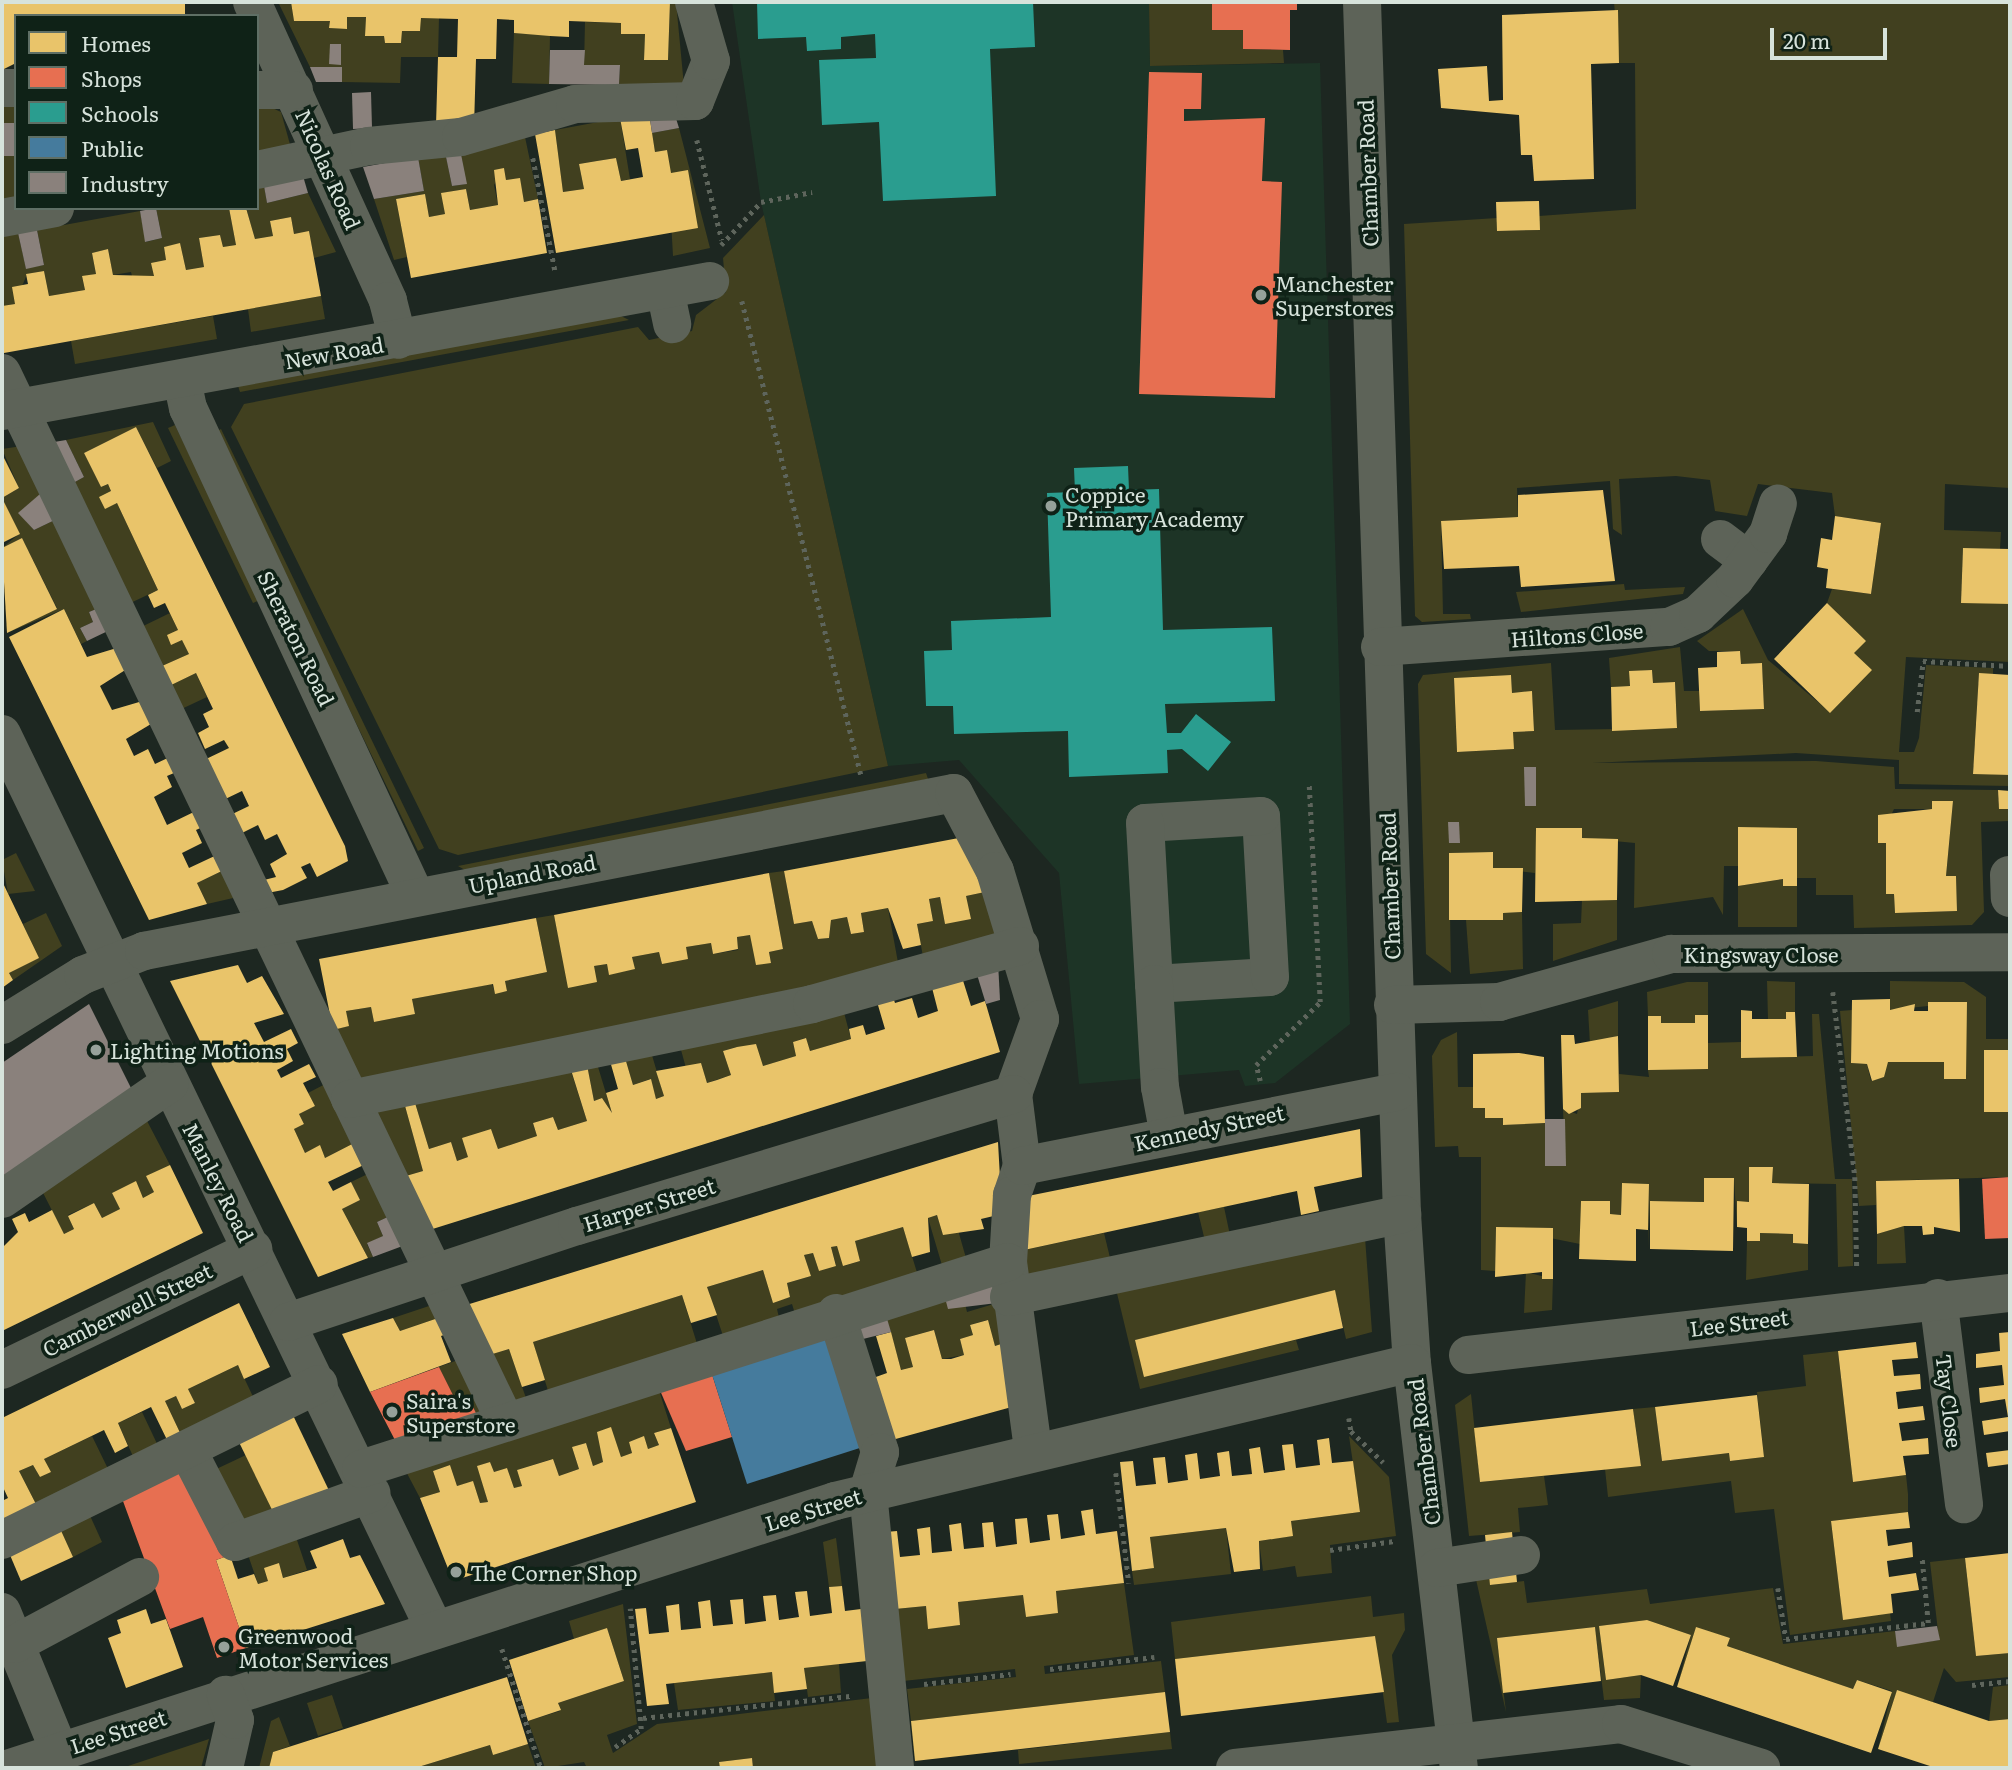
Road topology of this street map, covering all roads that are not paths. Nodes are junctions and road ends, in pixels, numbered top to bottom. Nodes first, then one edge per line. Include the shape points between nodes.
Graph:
1 (694, 2) edge
2 (1362, 2) edge
3 (259, 30) edge
4 (276, 90) edge
5 (322, 154) junction
6 (259, 170) edge
7 (44, 210) edge
8 (2, 218) edge
9 (710, 281) road end
10 (398, 340) junction
11 (2, 373) edge
12 (182, 380) junction
13 (11, 409) edge
14 (1777, 504) dead end
15 (1380, 647) junction
16 (2, 734) edge
17 (415, 895) junction
18 (268, 926) junction
19 (1020, 946) junction
20 (2010, 953) edge
21 (112, 961) junction
22 (1154, 984) junction
23 (1393, 1005) junction
24 (2, 1025) edge
25 (170, 1083) junction
26 (1396, 1092) junction
27 (1013, 1094) junction
28 (350, 1099) junction
29 (1169, 1136) junction
30 (1022, 1166) junction
31 (2, 1199) edge
32 (1402, 1214) junction
33 (253, 1249) junction
34 (435, 1271) junction
35 (1008, 1280) junction
36 (2010, 1293) edge
37 (1938, 1298) junction
38 (836, 1313) junction
39 (288, 1322) junction
40 (1468, 1355) dead end
41 (1412, 1363) junction
42 (2, 1370) edge
43 (319, 1384) junction
44 (504, 1419) junction
45 (1033, 1449) junction
46 (188, 1451) junction
47 (366, 1481) junction
48 (868, 1492) junction
49 (1964, 1504) dead end
50 (2, 1540) edge
51 (1521, 1555) dead end
52 (1437, 1568) junction
53 (140, 1577) dead end
54 (8, 1628) edge
55 (435, 1630) junction
56 (226, 1695) junction
57 (59, 1750) junction
58 (1457, 1754) edge
59 (10, 1768) edge
60 (224, 1768) edge
61 (895, 1768) edge
62 (1236, 1768) edge
63 (1761, 1768) edge

1 - 5 street via 710,61 695,101 575,104 461,137
2 - 15 street, Chamber Road
3 - 4 street, Nicolas Road
4 - 5 street, Nicolas Road
5 - 6 street
5 - 10 street, Nicolas Road via 394,316
7 - 8 street
9 - 10 street, New Road via 668,307
10 - 12 street, New Road
11 - 13 street
12 - 13 street, New Road
12 - 17 street, Sheraton Road via 188,408
13 - 18 street
14 - 15 street, Hiltons Close via 1735,550 1698,614 1669,627
15 - 23 street, Chamber Road
16 - 21 street, Manley Road
17 - 18 street, Upland Road
17 - 19 street, Upland Road via 954,793 995,871
18 - 21 street, Upland Road
18 - 28 street
19 - 27 street via 1040,1019
19 - 28 street via 812,1004
20 - 23 street, Kingsway Close via 1671,954 1499,1002
21 - 24 street, Upland Road
21 - 25 street, Manley Road
22 - 22 street via 1270,977 1261,816 1145,823
22 - 29 street
23 - 26 street, Chamber Road
25 - 31 street
25 - 33 street, Manley Road
26 - 29 street, Kennedy Street
26 - 32 street, Chamber Road
27 - 30 street
27 - 34 street, Harper Street
28 - 34 street
29 - 30 street, Kennedy Street
30 - 35 street via 1012,1195
32 - 35 street
32 - 41 street, Chamber Road
33 - 39 street, Manley Road
33 - 42 street, Camberwell Street
34 - 39 street, Harper Street
34 - 44 street
35 - 38 street
35 - 45 street
36 - 37 street, Lee Street
37 - 40 street, Lee Street
37 - 49 street, Tay Close
38 - 44 street
38 - 48 street via 880,1452
39 - 43 street, Manley Road
41 - 45 street, Lee Street
41 - 52 street, Chamber Road
43 - 46 street
43 - 47 street, Manley Road
44 - 47 street
45 - 48 street, Lee Street
46 - 47 street via 235,1542
46 - 50 street
47 - 55 street, Manley Road
48 - 55 street, Lee Street
48 - 61 street via 874,1693
51 - 52 street
52 - 58 street, Chamber Road
53 - 54 street
54 - 57 street
55 - 56 street, Lee Street
56 - 57 street, Lee Street
56 - 60 street via 235,1720
57 - 59 street, Lee Street
58 - 62 street
58 - 63 street via 1621,1724

